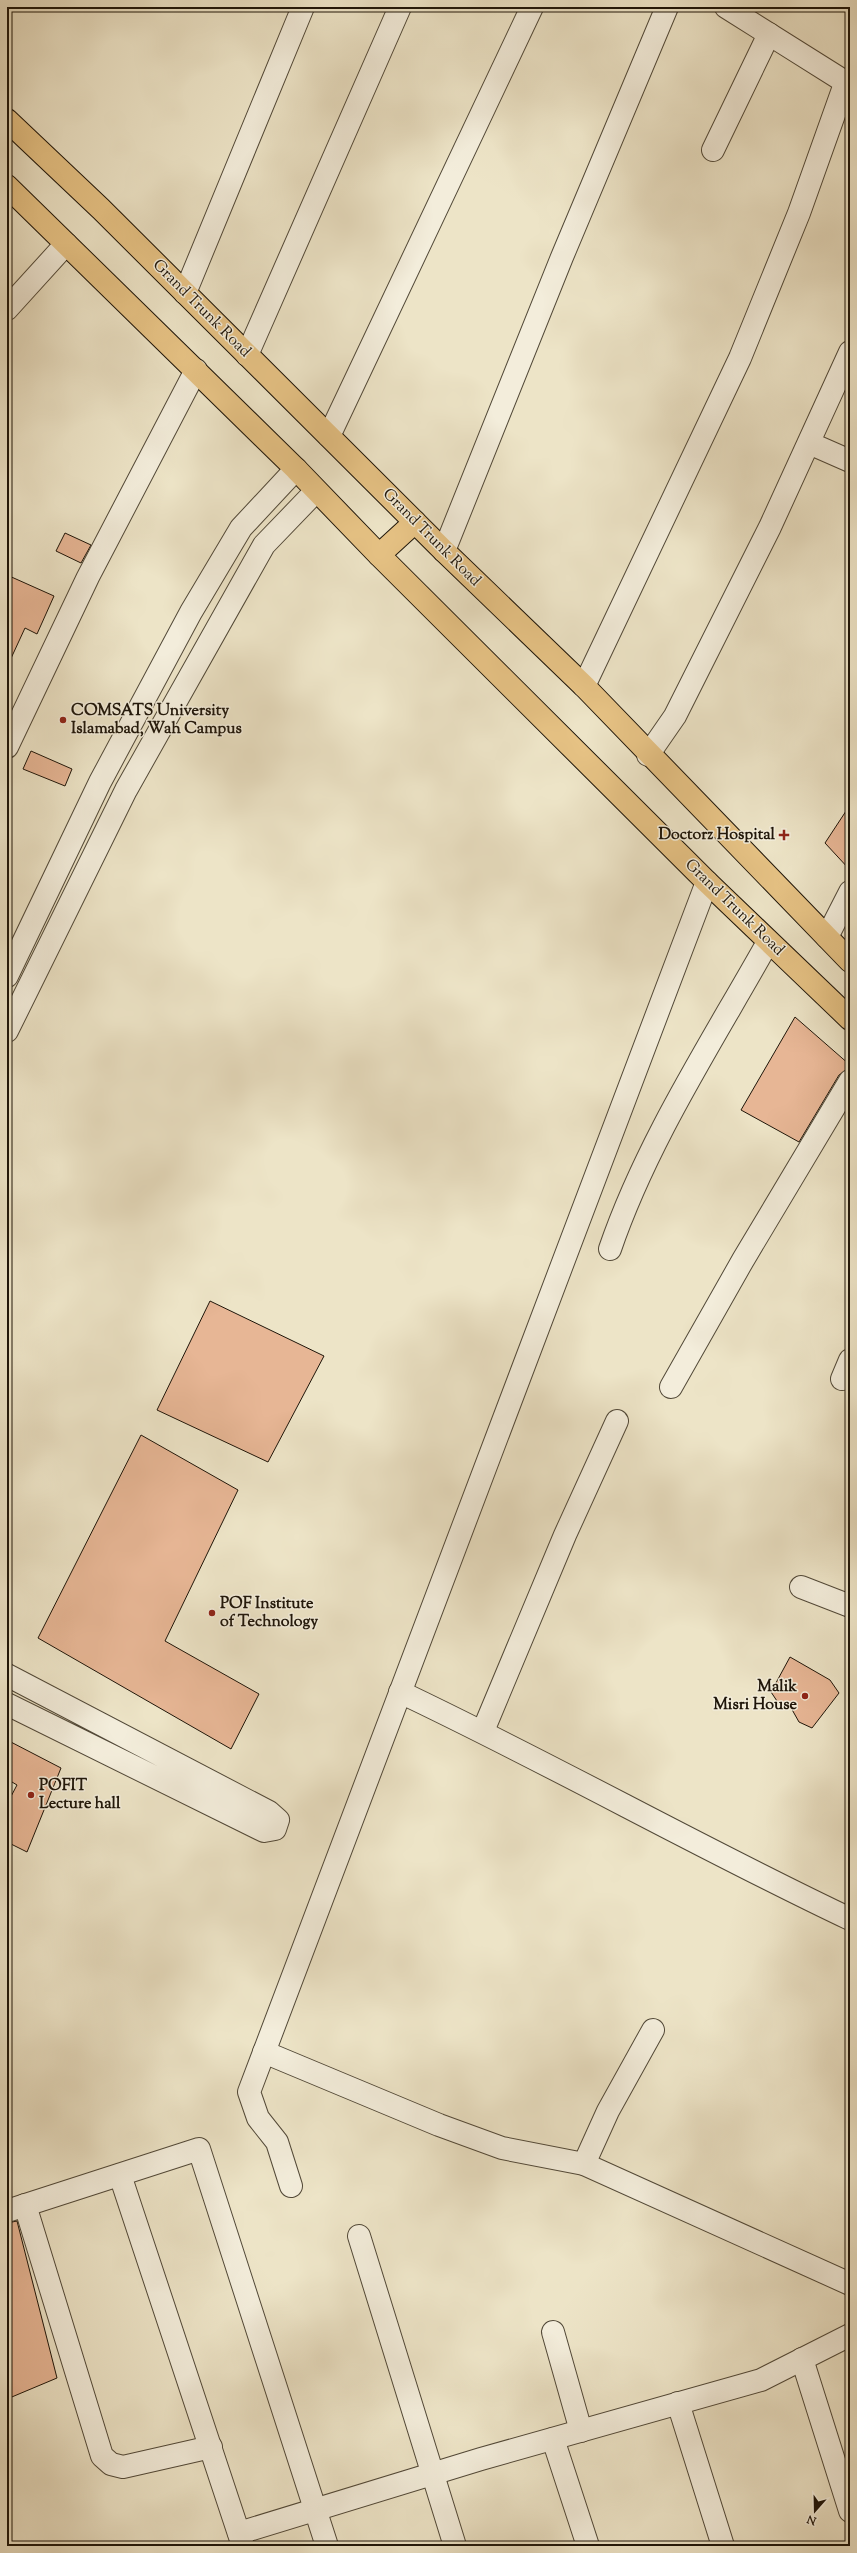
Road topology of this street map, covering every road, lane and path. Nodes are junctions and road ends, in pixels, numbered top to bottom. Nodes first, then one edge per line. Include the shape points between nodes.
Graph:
1 (303, 7) edge
2 (400, 7) edge
3 (532, 7) edge
4 (667, 7) edge
5 (726, 7) edge
6 (769, 34) junction
7 (848, 83) edge
8 (7, 120) edge
9 (713, 150) dead end
10 (7, 186) edge
11 (66, 244) junction
12 (185, 293) junction
13 (7, 308) edge
14 (850, 352) edge
15 (247, 355) junction
16 (196, 370) junction
17 (329, 436) junction
18 (809, 442) junction
19 (850, 461) edge
20 (296, 469) junction
21 (316, 491) junction
22 (415, 522) junction
23 (444, 551) junction
24 (379, 555) junction
25 (584, 686) junction
26 (7, 747) edge
27 (648, 755) junction
28 (707, 882) junction
29 (850, 892) edge
30 (827, 937) junction
31 (768, 942) junction
32 (850, 961) edge
33 (7, 976) edge
34 (850, 1020) edge
35 (7, 1031) edge
36 (850, 1081) edge
37 (610, 1249) dead end
38 (671, 1387) dead end
39 (617, 1421) dead end
40 (801, 1587) dead end
41 (850, 1606) edge
42 (7, 1675) edge
43 (400, 1692) junction
44 (7, 1704) edge
45 (483, 1731) junction
46 (850, 1919) edge
47 (653, 2030) dead end
48 (264, 2052) junction
49 (584, 2164) junction
50 (120, 2176) junction
51 (291, 2186) dead end
52 (16, 2208) edge
53 (359, 2236) dead end
54 (850, 2284) edge
55 (553, 2332) dead end
56 (850, 2335) edge
57 (802, 2359) junction
58 (678, 2403) junction
59 (581, 2431) junction
60 (553, 2439) junction
61 (211, 2447) junction
62 (434, 2474) junction
63 (315, 2511) junction
64 (850, 2512) edge
65 (241, 2539) edge
66 (327, 2546) edge
67 (455, 2546) edge
68 (588, 2546) edge
69 (723, 2546) edge

1 - 12 street
2 - 15 street
3 - 17 street
4 - 23 street via 562,257
5 - 6 street
6 - 7 street
6 - 9 street
7 - 25 street via 740,358
8 - 12 highway, Grand Trunk Road
10 - 11 highway, Grand Trunk Road
11 - 13 street
11 - 16 highway, Grand Trunk Road
12 - 15 highway, Grand Trunk Road
14 - 18 street
15 - 17 highway, Grand Trunk Road
16 - 20 highway, Grand Trunk Road
16 - 26 street via 88,577
17 - 22 highway, Grand Trunk Road
18 - 19 street
18 - 27 street via 770,527 674,716
20 - 21 highway, Grand Trunk Road
20 - 33 street via 241,528 191,612 100,782
21 - 24 highway, Grand Trunk Road
21 - 35 street via 264,545 126,790
22 - 23 highway, Grand Trunk Road
22 - 24 highway
23 - 25 highway, Grand Trunk Road
24 - 28 highway, Grand Trunk Road
25 - 27 highway, Grand Trunk Road
27 - 30 highway, Grand Trunk Road
28 - 31 highway, Grand Trunk Road
28 - 43 street
29 - 30 street
30 - 32 highway, Grand Trunk Road
31 - 34 highway, Grand Trunk Road
31 - 37 street via 656,1142 623,1212
36 - 38 street
39 - 45 street via 565,1535
40 - 41 street
42 - 44 street via 269,1812 278,1820 275,1829 264,1831
43 - 45 street
43 - 48 street
45 - 46 street via 777,1884
47 - 49 street via 608,2111
48 - 49 street via 439,2125 502,2148
48 - 51 street via 249,2092 258,2118 277,2142
49 - 54 street
50 - 52 street
50 - 61 street
50 - 63 street via 199,2149
52 - 61 street via 102,2456 111,2464 124,2467
53 - 62 street
55 - 59 street
56 - 57 street
57 - 58 street via 760,2380
57 - 64 street
58 - 59 street
58 - 69 street
59 - 60 street
60 - 62 street
60 - 68 street
61 - 65 street
62 - 63 street
62 - 67 street
63 - 65 street
63 - 66 street

